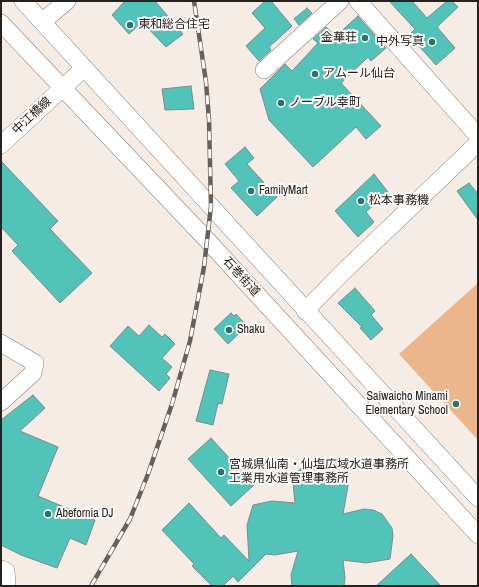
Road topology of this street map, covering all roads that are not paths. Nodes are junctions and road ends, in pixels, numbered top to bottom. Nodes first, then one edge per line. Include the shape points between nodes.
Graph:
1 (23, 1) edge
2 (67, 1) edge
3 (340, 1) edge
4 (358, 1) edge
5 (42, 22) junction
6 (1, 23) edge
7 (84, 69) junction
8 (264, 70) dead end
9 (63, 88) junction
10 (478, 136) edge
11 (478, 143) edge
12 (1, 145) edge
13 (305, 311) junction
14 (1, 343) edge
15 (1, 402) edge
16 (478, 498) edge
17 (478, 535) edge
18 (1, 569) edge
19 (7, 586) edge

1 - 5 street, 石巻街道
2 - 5 street
3 - 8 street
4 - 10 street
5 - 7 street, 石巻街道
6 - 9 street, 石巻街道
7 - 9 street, 中江橋線
7 - 13 street, 石巻街道
9 - 12 street, 中江橋線
9 - 17 street, 石巻街道 via 208,240
11 - 13 street
13 - 16 street, 石巻街道
14 - 15 street via 35,363 33,373
18 - 19 street via 6,571

